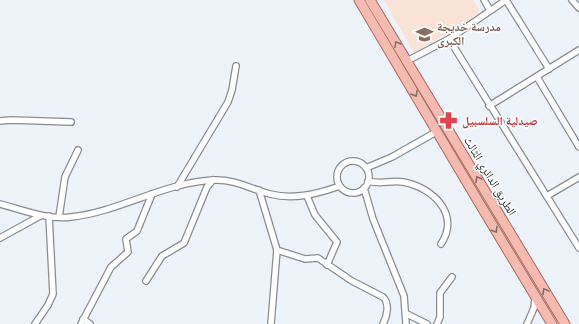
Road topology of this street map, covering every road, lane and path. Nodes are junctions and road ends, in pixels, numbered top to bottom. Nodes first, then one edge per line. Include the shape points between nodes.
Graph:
1 (359, 0) edge
2 (484, 0) edge
3 (506, 0) edge
4 (572, 0) edge
5 (372, 1) edge
6 (579, 8) edge
7 (490, 10) junction
8 (449, 39) junction
9 (579, 50) edge
10 (407, 61) junction
11 (236, 66) dead end
12 (549, 69) junction
13 (537, 77) junction
14 (489, 106) junction
15 (0, 121) edge
16 (71, 122) dead end
17 (436, 132) junction
18 (579, 147) edge
19 (460, 149) junction
20 (78, 150) dead end
21 (450, 155) junction
22 (366, 168) junction
23 (579, 177) edge
24 (213, 180) junction
25 (368, 180) junction
26 (340, 186) junction
27 (177, 187) junction
28 (364, 188) junction
29 (259, 190) junction
30 (152, 194) junction
31 (307, 196) junction
32 (547, 196) junction
33 (0, 204) edge
34 (40, 216) junction
35 (49, 216) junction
36 (59, 217) junction
37 (0, 238) edge
38 (441, 244) dead end
39 (579, 248) edge
40 (277, 250) junction
41 (327, 265) junction
42 (452, 277) dead end
43 (146, 281) dead end
44 (534, 293) junction
45 (407, 314) junction
46 (82, 322) edge
47 (35, 324) edge
48 (90, 324) edge
49 (271, 324) edge
50 (383, 324) edge
51 (406, 324) edge
52 (427, 324) edge
53 (437, 324) edge
54 (527, 324) edge
55 (552, 324) edge
56 (565, 324) edge

1 -> 17 main road, الطريق الدائري الثالث
2 - 7 street
3 - 7 street
3 - 12 street
4 - 6 street
10 -> 5 main road, الطريق الدائري الثالث
7 - 8 street
8 - 10 street
8 - 14 street
9 - 12 street
10 - 19 main road, الطريق الدائري الثالث
11 - 27 street via 228,102
12 - 13 street
13 - 14 street
13 - 18 street
14 - 32 street
15 - 16 street
17 - 21 main road, الطريق الدائري الثالث
17 - 22 street via 392,157
19 - 21 main road
56 -> 19 main road, الطريق الدائري الثالث
20 - 36 street via 65,177
21 -> 44 main road, الطريق الدائري الثالث
22 - 25 street
22 - 26 street via 356,161 346,163 338,171
23 - 32 street
24 - 27 street
24 - 29 street via 229,181
24 - 43 street via 207,186 184,243 162,256
25 - 28 street
25 - 38 street via 384,184 407,183 434,196 443,207 448,220 448,230
26 - 28 street via 352,192
26 - 31 street
27 - 30 street
28 - 45 street via 373,219 404,296
29 - 31 street via 280,195
29 - 40 street
30 - 36 street via 70,218
30 - 46 street via 137,231 126,239 128,252 111,267
31 - 41 street via 315,215 336,239 337,245
32 - 39 street
33 - 34 street
34 - 35 street
34 - 37 street
35 - 36 street
35 - 47 street via 53,294
40 - 41 street via 305,259 316,258
40 - 49 street
41 - 50 street via 385,298 387,311
42 - 53 street via 440,293 440,317
44 - 54 street via 534,308
44 - 55 main road, الطريق الدائري الثالث
45 - 51 street
45 - 52 street
46 - 48 street

